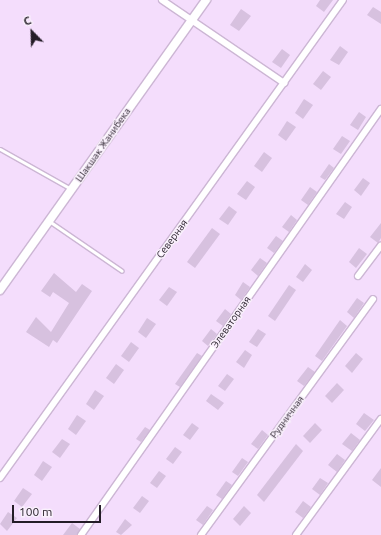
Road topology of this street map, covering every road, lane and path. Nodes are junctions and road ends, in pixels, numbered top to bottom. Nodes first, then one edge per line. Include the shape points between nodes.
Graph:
1 (162, 0) edge
2 (206, 0) edge
3 (343, 0) edge
4 (193, 18) junction
5 (284, 83) junction
6 (381, 109) edge
7 (0, 148) edge
8 (71, 189) junction
9 (49, 221) junction
10 (381, 246) edge
11 (122, 271) dead end
12 (358, 276) dead end
13 (0, 290) edge
14 (373, 299) dead end
15 (381, 418) edge
16 (0, 478) edge
17 (81, 535) edge
18 (201, 535) edge
19 (296, 535) edge

1 - 4 street
2 - 4 main road, Шакшак Жанибека
3 - 5 street, Северная
4 - 5 street
4 - 8 main road, Шакшак Жанибека
5 - 16 street, Северная
6 - 17 street, Элеваторная
7 - 8 lane
8 - 9 main road, Шакшак Жанибека
9 - 11 lane
9 - 13 main road, Шакшак Жанибека
10 - 12 street
14 - 18 street, Рудничная
15 - 19 street

